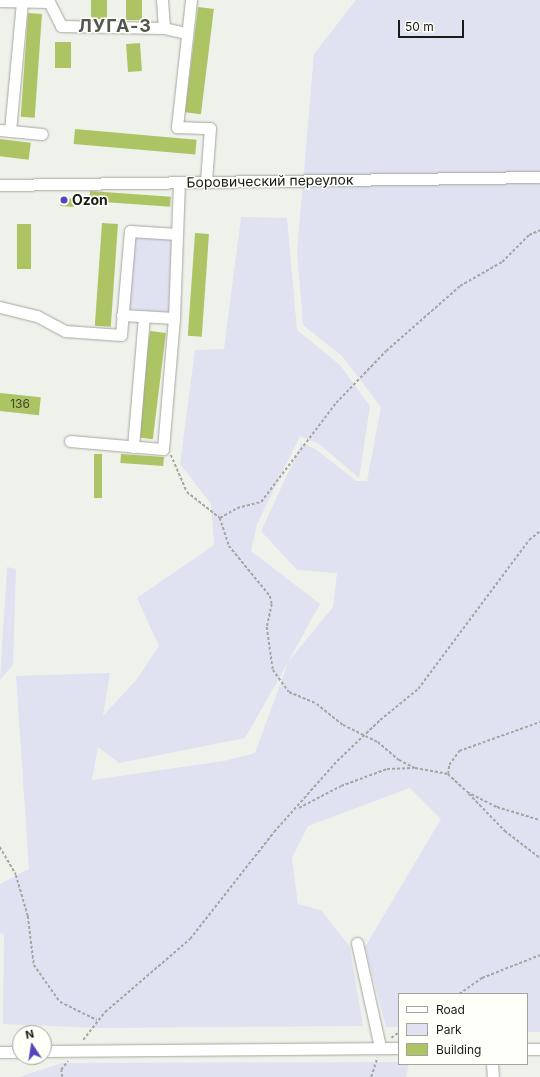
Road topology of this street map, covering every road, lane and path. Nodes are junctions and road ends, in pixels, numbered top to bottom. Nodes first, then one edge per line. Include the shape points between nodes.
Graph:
1 (162, 0) edge
2 (191, 0) edge
3 (0, 1) edge
4 (49, 1) edge
5 (22, 2) junction
6 (164, 28) junction
7 (186, 33) junction
8 (5, 130) edge
9 (42, 134) dead end
10 (540, 177) edge
11 (206, 181) junction
12 (179, 182) junction
13 (0, 185) edge
14 (540, 230) edge
15 (177, 234) junction
16 (0, 307) edge
17 (122, 315) junction
18 (144, 316) junction
19 (174, 318) junction
20 (70, 441) dead end
21 (133, 447) junction
22 (163, 448) junction
23 (220, 518) junction
24 (540, 530) edge
25 (540, 722) edge
26 (364, 735) junction
27 (415, 768) junction
28 (448, 774) junction
29 (467, 792) junction
30 (297, 809) junction
31 (540, 820) edge
32 (0, 847) edge
33 (540, 858) edge
34 (357, 944) dead end
35 (540, 955) edge
36 (460, 993) edge
37 (380, 1047) junction
38 (398, 1048) edge
39 (528, 1049) edge
40 (540, 1049) edge
41 (52, 1051) edge
42 (0, 1052) edge
43 (12, 1052) edge
44 (492, 1065) edge
45 (371, 1077) edge
46 (493, 1077) edge

1 - 6 street
2 - 7 street
3 - 5 street
4 - 5 street
4 - 6 street via 62,26
5 - 8 street
6 - 7 street
7 - 11 street via 177,127 210,128
8 - 9 street
10 - 11 street, Боровический переулок
11 - 12 street, Боровический переулок
12 - 13 street, Боровический переулок
12 - 15 street
14 - 23 path via 529,235 502,262 460,286 386,350 336,404 261,502 237,508
15 - 17 street via 130,231
15 - 19 street
16 - 17 street via 37,316 66,331 91,335 121,335
17 - 18 street
18 - 19 street
18 - 21 street
19 - 22 street
20 - 21 street
21 - 22 street
22 - 23 path via 172,456 187,492
23 - 26 path via 229,546 270,596 272,604 267,628 273,670 289,692 317,704 343,725
24 - 26 path via 529,540 418,689
25 - 28 path via 459,752 449,765
26 - 27 path
26 - 30 path
27 - 28 path
27 - 30 path via 387,769 341,786
28 - 29 path
29 - 31 path via 497,807
29 - 33 path via 504,831
30 - 32 path via 274,832 190,939 97,1020 60,1002 34,965 28,916 16,875
34 - 37 street
35 - 36 path via 482,978
37 - 38 street
37 - 41 street
37 - 45 path
39 - 40 street
42 - 43 street
44 - 46 street

